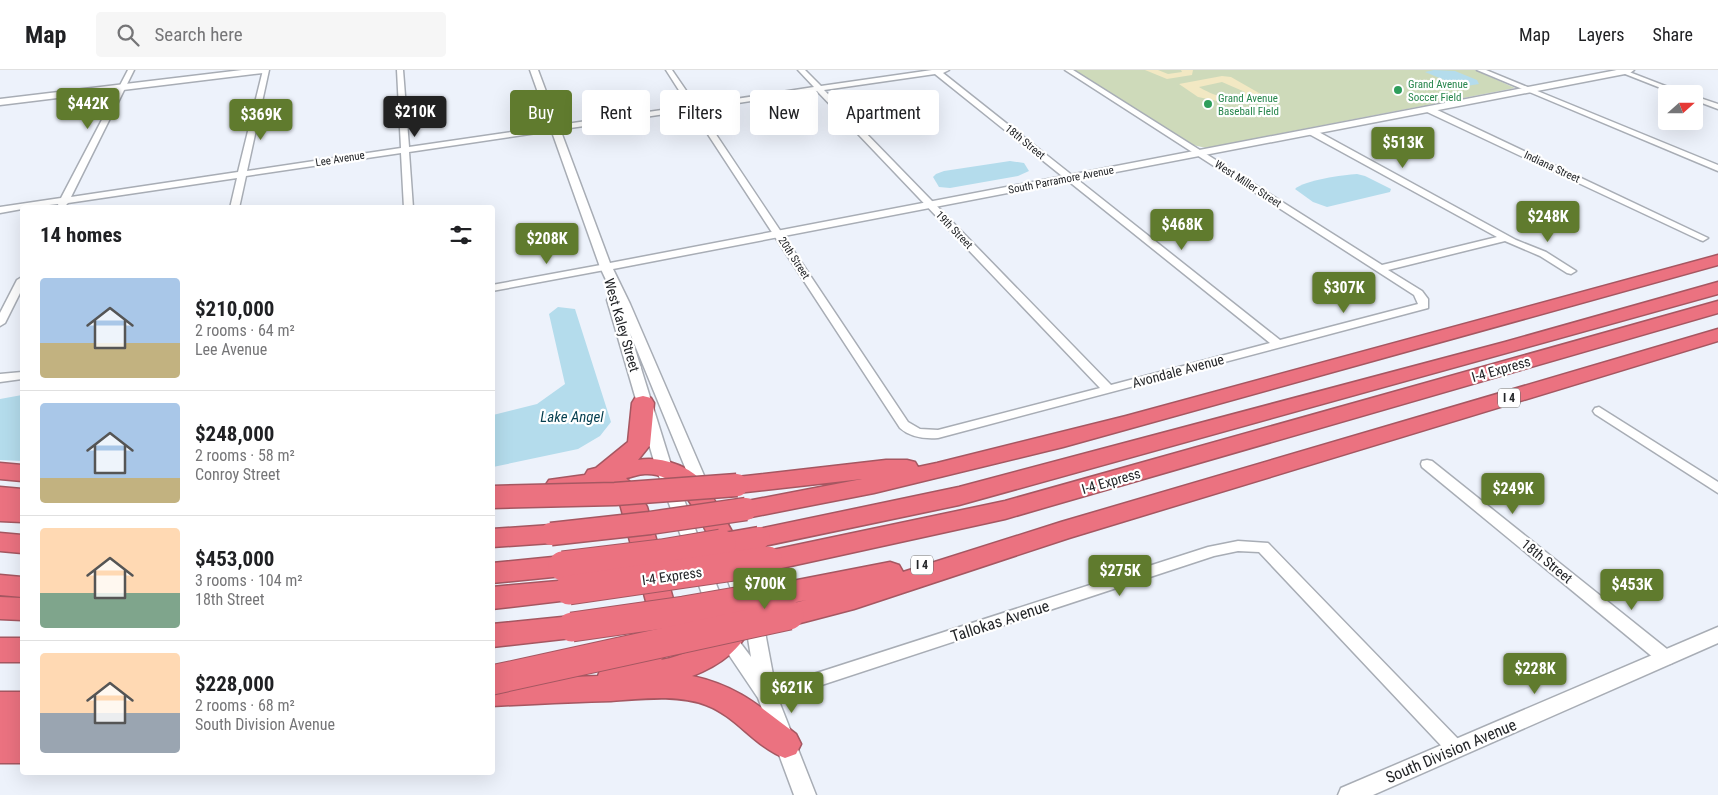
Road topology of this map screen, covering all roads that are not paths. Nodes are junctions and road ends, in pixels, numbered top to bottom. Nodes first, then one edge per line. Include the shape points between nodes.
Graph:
1 (131, 70) edge
2 (265, 70) edge
3 (400, 70) edge
4 (534, 70) edge
5 (669, 70) edge
6 (801, 70) edge
7 (946, 70) edge
8 (1068, 70) edge
9 (1480, 70) edge
10 (1623, 70) edge
11 (936, 71) edge
12 (1660, 85) edge
13 (123, 87) junction
14 (819, 89) junction
15 (541, 90) edge
16 (682, 90) edge
17 (1528, 90) junction
18 (740, 101) edge
19 (1703, 101) edge
20 (0, 102) edge
21 (1718, 106) edge
22 (1428, 110) junction
23 (660, 113) edge
24 (572, 126) edge
25 (1312, 132) junction
26 (510, 135) edge
27 (558, 135) edge
28 (712, 135) edge
29 (404, 150) junction
30 (1200, 153) junction
31 (1718, 168) edge
32 (241, 174) junction
33 (1069, 178) junction
34 (63, 204) edge
35 (235, 205) edge
36 (409, 205) edge
37 (930, 205) junction
38 (20, 208) edge
39 (0, 210) edge
40 (777, 233) junction
41 (1506, 238) junction
42 (1703, 238) dead end
43 (1718, 250) edge
44 (1718, 260) edge
45 (606, 267) junction
46 (1379, 269) junction
47 (1572, 270) dead end
48 (20, 284) edge
49 (495, 287) edge
50 (1718, 288) edge
51 (1424, 301) joint
52 (1560, 302) junction
53 (1718, 307) edge
54 (0, 323) edge
55 (1718, 335) edge
56 (1279, 344) junction
57 (20, 376) edge
58 (0, 378) edge
59 (1108, 389) junction
60 (643, 403) junction
61 (1599, 411) dead end
62 (927, 435) joint
63 (1427, 464) dead end
64 (958, 467) junction
65 (664, 468) junction
66 (0, 471) edge
67 (20, 473) edge
68 (600, 475) junction
69 (549, 487) junction
70 (1718, 488) edge
71 (0, 496) edge
72 (20, 497) edge
73 (495, 497) edge
74 (495, 498) edge
75 (0, 512) edge
76 (20, 513) edge
77 (721, 535) junction
78 (495, 538) edge
79 (0, 542) edge
80 (20, 544) edge
81 (764, 550) junction
82 (495, 573) edge
83 (566, 578) junction
84 (0, 585) edge
85 (20, 587) edge
86 (495, 597) edge
87 (743, 597) junction
88 (786, 604) junction
89 (0, 608) edge
90 (20, 609) edge
91 (1718, 635) edge
92 (495, 636) edge
93 (728, 640) junction
94 (0, 650) edge
95 (20, 650) edge
96 (1666, 658) junction
97 (612, 674) junction
98 (495, 679) edge
99 (495, 680) edge
100 (495, 693) edge
101 (767, 696) junction
102 (0, 705) edge
103 (20, 705) edge
104 (20, 722) edge
105 (0, 724) edge
106 (785, 744) junction
107 (20, 749) edge
108 (1456, 749) junction
109 (0, 750) edge
110 (805, 795) edge
111 (1349, 795) edge

1 - 13 street
2 - 13 street
2 - 32 street
3 - 29 street
4 - 15 street
5 - 16 street, 20th Street
6 - 14 street, 19th Street
7 - 11 street, Lee Avenue
8 - 30 street, West Miller Street
9 - 17 street
10 - 12 street
10 - 17 street, South Parramore Avenue
11 - 14 street, Lee Avenue
11 - 33 street, 18th Street
13 - 20 street
13 - 34 street
14 - 18 street, Lee Avenue
14 - 37 street, 19th Street
17 - 22 street, South Parramore Avenue
17 - 31 street
19 - 21 street
22 - 25 street, South Parramore Avenue
22 - 42 street, Indiana Street
23 - 24 street, Lee Avenue
25 - 30 street, South Parramore Avenue
25 - 41 street
26 - 29 street, Lee Avenue
27 - 45 street
28 - 40 street, 20th Street
29 - 32 street, Lee Avenue
29 - 36 street
30 - 33 street, South Parramore Avenue
30 - 46 street, West Miller Street
32 - 34 street, Lee Avenue
32 - 35 street
33 - 37 street, South Parramore Avenue
33 - 56 street, 18th Street
37 - 40 street, South Parramore Avenue
37 - 59 street, 19th Street
38 - 39 street, Lee Avenue
40 - 45 street, South Parramore Avenue
40 - 62 street, 20th Street via 904,425 916,433
41 - 46 street
41 - 47 street
43 - 52 highway
44 - 52 highway
45 - 49 street, South Parramore Avenue
45 - 60 street, West Kaley Street
45 - 77 street, West Kaley Street
46 - 51 street, West Miller Street via 1418,293
48 - 54 street
50 - 81 highway, I-4 Express
51 - 56 street, Avondale Avenue via 1424,306 1411,310
52 - 64 highway
53 - 81 highway, I-4 Express via 1005,510
55 - 88 highway, I 4 via 1061,531 854,598
56 - 59 street, Avondale Avenue
57 - 58 street
59 - 62 street, Avondale Avenue
60 - 65 street, West Kaley Street
60 - 68 highway via 639,445
61 - 70 street
63 - 96 street, 18th Street
64 - 74 highway, bridge via 886,468 641,494
64 - 78 highway, bridge via 746,509 650,523
65 - 68 highway via 645,466
65 - 77 highway via 691,484
65 - 93 street, West Kaley Street
66 - 67 highway
68 - 69 highway
69 - 73 highway
69 - 97 highway via 611,482 623,487 635,507 665,620 660,642 642,660
71 - 72 highway
75 - 76 highway
77 - 87 street, West Kaley Street
79 - 80 highway
81 - 83 highway, I-4 Express, bridge
82 - 83 highway, I-4 Express
83 - 86 highway, I-4 Express
84 - 85 highway
87 - 93 highway via 740,623
87 - 101 street, West Kaley Street via 756,632
88 - 92 highway, bridge via 684,611
88 - 98 highway, bridge
89 - 90 highway
91 - 96 street, South Division Avenue
93 - 97 highway via 689,665 659,674
93 - 101 street, West Kaley Street
94 - 95 highway
96 - 108 street, South Division Avenue
97 - 99 highway
100 - 106 highway via 658,686 688,688 711,693 732,703
101 - 106 street, West Kaley Street
101 - 108 street, Tallokas Avenue via 1213,551 1238,546 1263,547
102 - 103 highway
104 - 105 highway
106 - 110 street, West Kaley Street
107 - 109 highway
108 - 111 street, South Division Avenue

